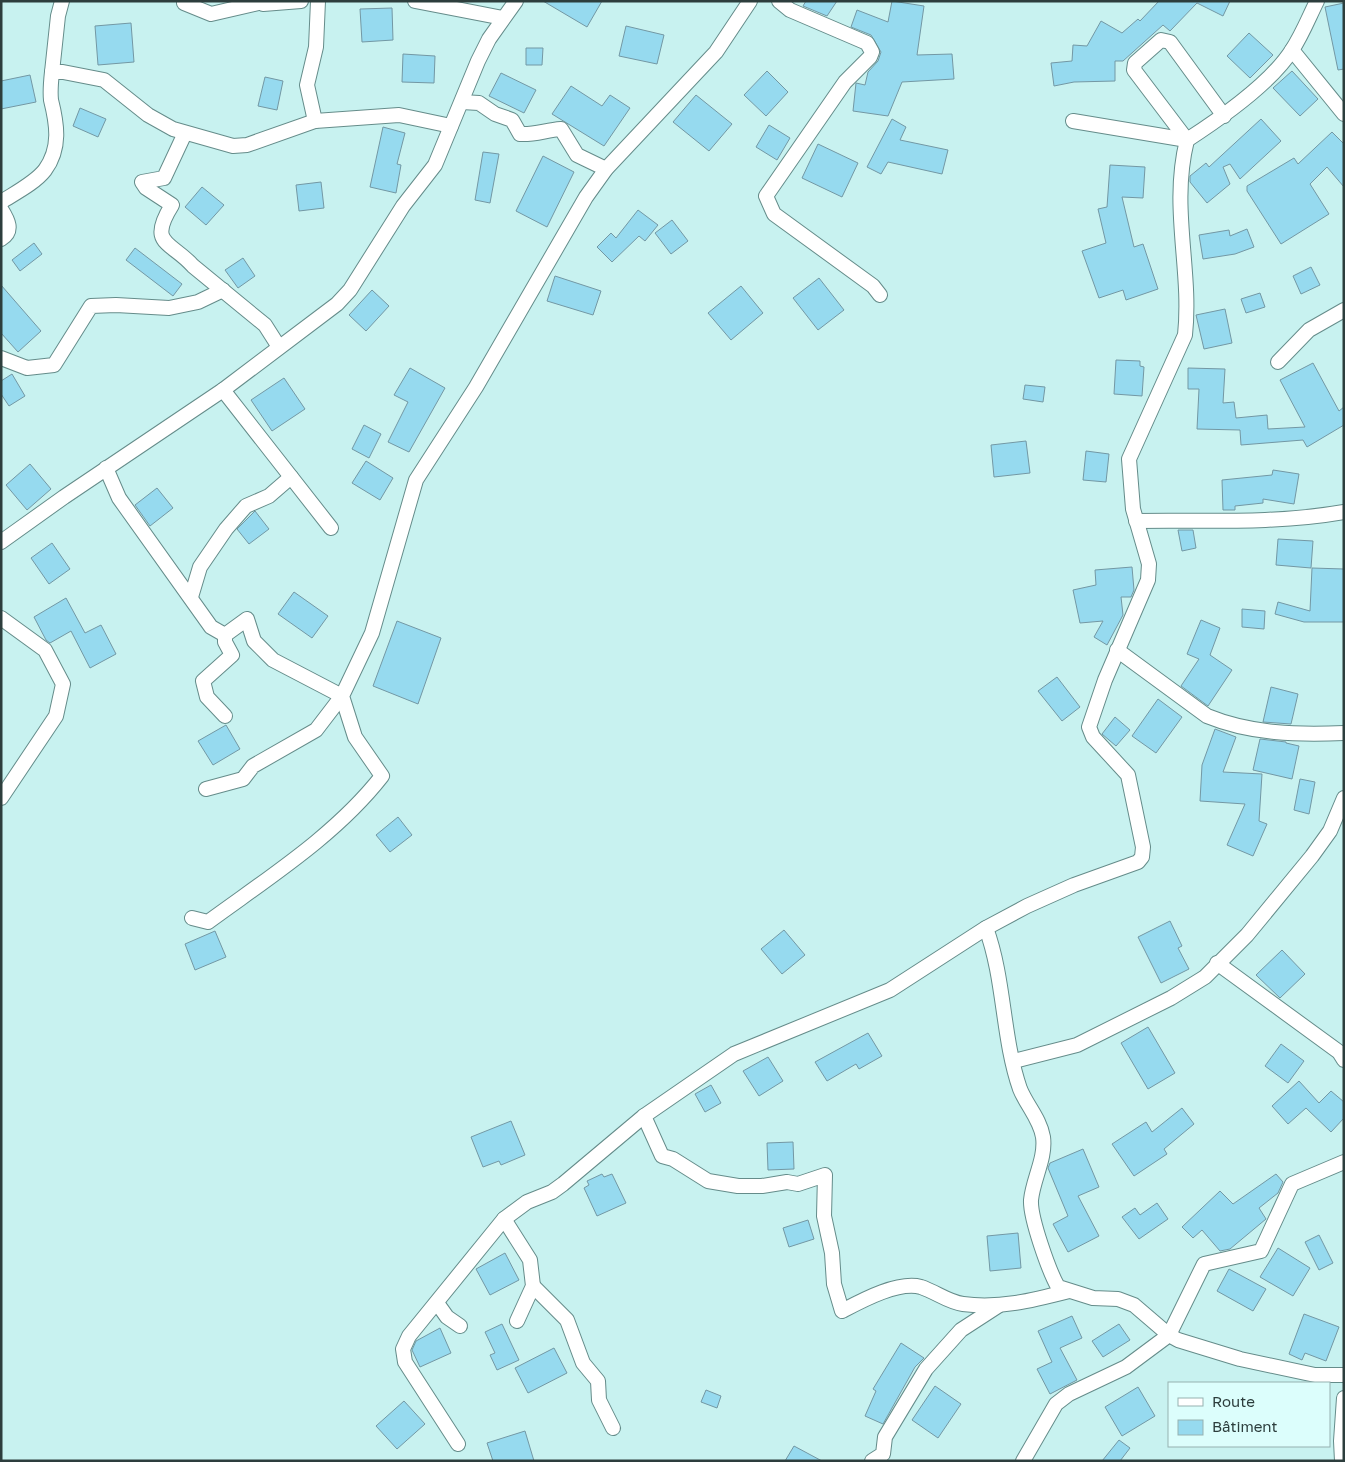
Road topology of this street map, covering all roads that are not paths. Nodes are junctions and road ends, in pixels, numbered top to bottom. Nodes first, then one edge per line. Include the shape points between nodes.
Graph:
1 (62, 1) edge
2 (301, 1) edge
3 (318, 1) edge
4 (415, 1) edge
5 (516, 1) edge
6 (750, 1) edge
7 (778, 1) edge
8 (1317, 1) edge
9 (184, 3) dead end
10 (265, 3) edge
11 (503, 18) junction
12 (1292, 50) junction
13 (52, 72) junction
14 (462, 102) junction
15 (1341, 105) edge
16 (1224, 116) junction
17 (315, 120) junction
18 (1073, 121) dead end
19 (451, 126) junction
20 (185, 133) junction
21 (1187, 140) junction
22 (606, 170) junction
23 (1, 202) edge
24 (1, 209) edge
25 (1, 239) edge
26 (223, 290) junction
27 (880, 295) dead end
28 (1344, 310) edge
29 (278, 347) junction
30 (1, 358) edge
31 (1278, 362) dead end
32 (223, 390) junction
33 (106, 468) junction
34 (291, 477) junction
35 (1344, 512) edge
36 (1136, 521) junction
37 (331, 528) dead end
38 (1, 542) edge
39 (190, 597) junction
40 (1, 618) edge
41 (225, 635) junction
42 (1117, 650) junction
43 (342, 696) junction
44 (225, 716) dead end
45 (1344, 733) edge
46 (206, 789) dead end
47 (1, 798) edge
48 (1344, 798) edge
49 (192, 918) dead end
50 (986, 928) junction
51 (1217, 963) junction
52 (1342, 1053) edge
53 (1014, 1061) junction
54 (644, 1116) junction
55 (1344, 1162) edge
56 (504, 1219) junction
57 (534, 1286) junction
58 (1072, 1290) junction
59 (437, 1303) junction
60 (998, 1306) junction
61 (517, 1321) dead end
62 (460, 1326) dead end
63 (1169, 1335) junction
64 (1344, 1375) edge
65 (1344, 1398) edge
66 (613, 1428) dead end
67 (458, 1444) dead end
68 (872, 1461) edge
69 (1023, 1461) edge
70 (1342, 1461) edge

1 - 13 street
2 - 10 street
3 - 17 street via 316,47 307,85
4 - 11 street
5 - 11 street
6 - 22 street via 716,52
7 - 27 street via 790,10 867,44 872,52 845,82 766,196 769,206 774,214 873,286
8 - 12 street
9 - 10 street via 211,14
11 - 14 street via 478,61
12 - 15 street
12 - 16 street
13 - 20 street via 104,80 148,116
13 - 23 street via 51,98 58,137 53,155 44,171
14 - 19 street
14 - 22 street via 480,103 495,114 512,120 520,134 536,135 542,130 561,129 577,155
16 - 21 street
16 - 21 street via 1170,42 1161,40 1135,63 1134,70
17 - 19 street via 399,115
17 - 20 street via 248,145 233,146
18 - 21 street
19 - 29 street via 435,165 403,206 350,290 337,304
20 - 26 street via 164,178 142,182 172,205 163,219 160,233 167,246 184,255
21 - 36 street via 1180,171 1180,231 1187,318 1185,335 1130,459 1128,469
22 - 43 street via 586,197 476,387 416,480 372,633
24 - 25 street via 8,219 9,228
26 - 29 street via 265,326
26 - 30 street via 198,302 169,308 91,306 54,365 27,368
28 - 31 street via 1309,330
29 - 32 street
32 - 33 street
32 - 34 street
33 - 38 street
33 - 39 street via 119,498
34 - 37 street
34 - 39 street via 269,496 246,506 226,529 200,568
35 - 36 street via 1318,517 1259,520
36 - 42 street via 1149,564 1148,580
39 - 41 street via 211,627
40 - 47 street via 45,650 63,684 56,716
41 - 43 street via 247,618 254,641 273,660
41 - 44 street via 232,655 204,682 207,697
42 - 45 street via 1207,716 1224,723 1303,735
42 - 50 street via 1092,714 1090,732 1128,775 1142,856 1138,862 1074,885
43 - 46 street via 316,730 253,766 243,779
43 - 49 street via 355,737 382,776 362,802 289,862 208,922
48 - 51 street via 1330,831 1312,856 1247,935
50 - 53 street via 994,950 1006,1032
50 - 54 street via 890,990 734,1054
51 - 52 street
51 - 53 street via 1205,976 1171,998 1077,1045
53 - 58 street via 1020,1088 1043,1136 1044,1147 1031,1201 1032,1211 1058,1287
54 - 56 street via 563,1184 527,1202
54 - 60 street via 662,1156 673,1159 708,1181 762,1186 786,1182 798,1184 826,1175 824,1216 834,1284 842,1310 869,1296 909,1285 950,1301
55 - 63 street via 1292,1184 1261,1251 1204,1264
56 - 57 street via 530,1260
56 - 59 street
57 - 61 street
57 - 66 street via 567,1320 584,1363 598,1382 599,1400
58 - 60 street
58 - 63 street via 1093,1298 1118,1299 1134,1305
59 - 62 street via 447,1317
59 - 67 street via 409,1336 403,1355
60 - 68 street via 961,1330 926,1369 885,1437 883,1454
63 - 64 street via 1240,1359 1315,1375
63 - 69 street via 1126,1367 1069,1394 1056,1404
65 - 70 street

